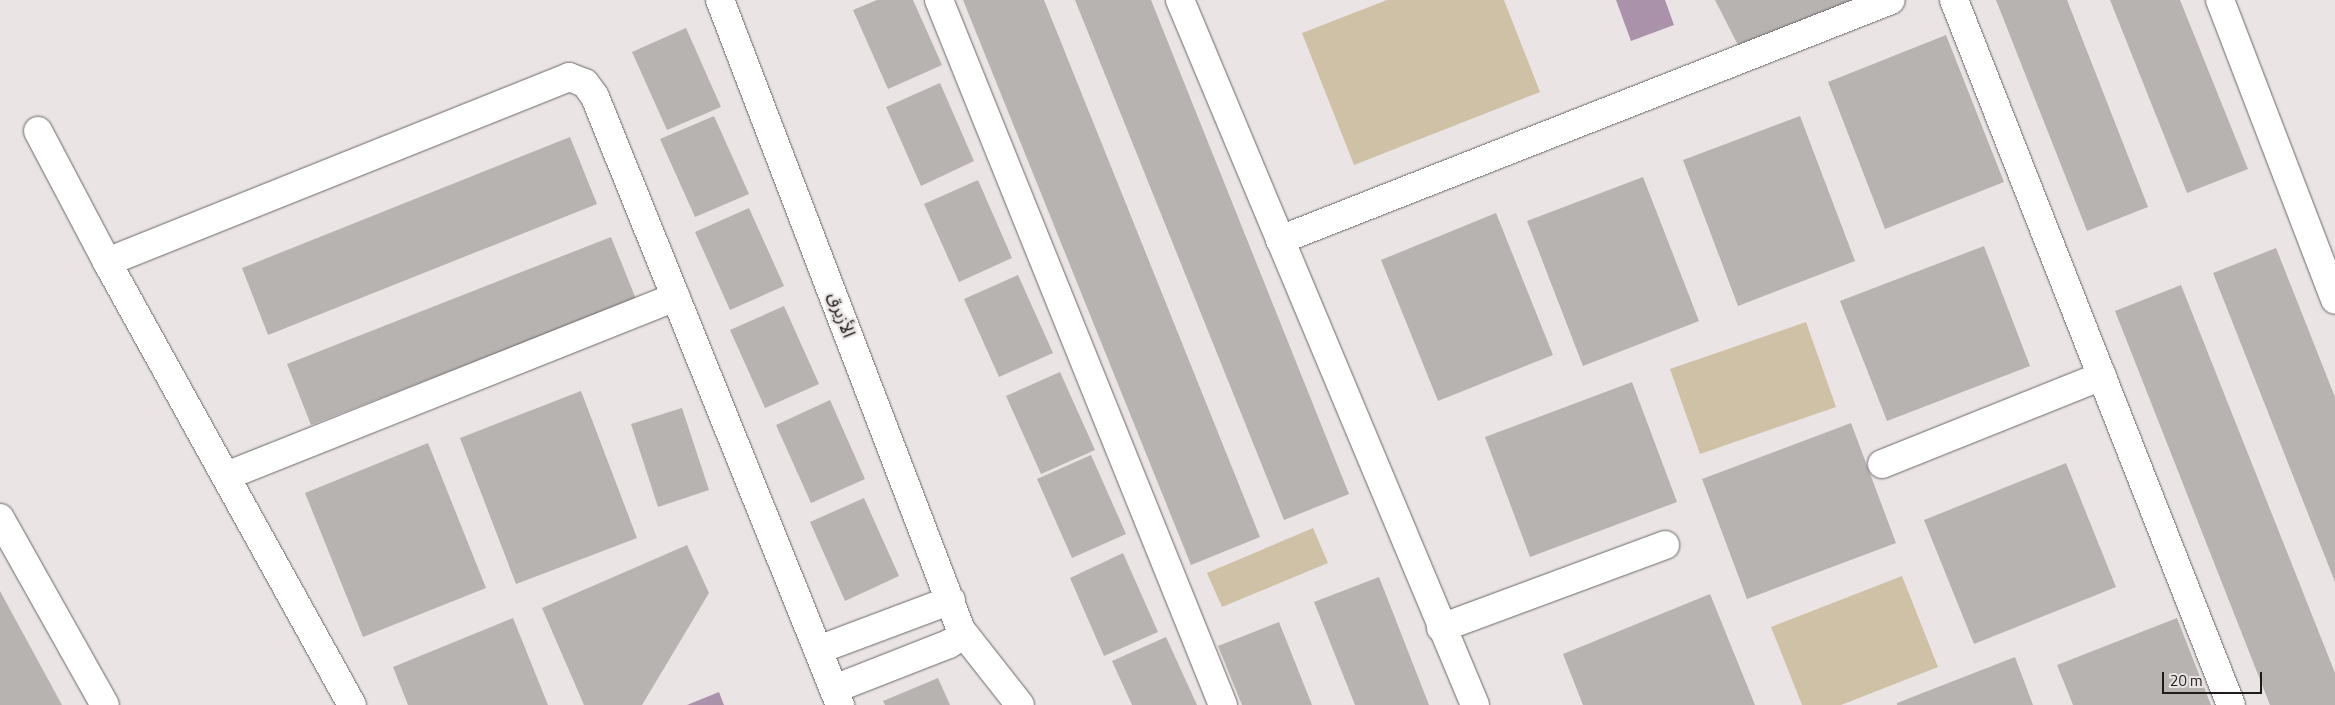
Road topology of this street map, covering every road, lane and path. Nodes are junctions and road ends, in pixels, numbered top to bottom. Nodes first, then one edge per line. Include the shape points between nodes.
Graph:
1 (720, 0) edge
2 (939, 0) edge
3 (1180, 0) edge
4 (1891, 0) edge
5 (1954, 0) edge
6 (2220, 0) edge
7 (38, 131) dead end
8 (1280, 240) junction
9 (107, 262) junction
10 (676, 297) junction
11 (2335, 300) edge
12 (2102, 376) junction
13 (1882, 464) dead end
14 (226, 476) junction
15 (0, 518) edge
16 (1665, 545) dead end
17 (951, 600) junction
18 (1441, 628) junction
19 (961, 630) junction
20 (818, 650) junction
21 (837, 697) edge
22 (105, 705) edge
23 (352, 705) edge
24 (1020, 705) edge
25 (1223, 705) edge
26 (1475, 705) edge
27 (2231, 705) edge

1 - 17 street, الأزيرق
2 - 25 street
3 - 8 street
4 - 8 street
5 - 12 street
6 - 11 street
7 - 9 street
8 - 18 street
9 - 10 street via 568,77 592,89
9 - 14 street
10 - 14 street
10 - 20 street
12 - 13 street
12 - 27 street
14 - 23 street
15 - 22 street
16 - 18 street
17 - 19 street, الأزيرق
17 - 20 street
18 - 26 street
19 - 21 street via 959,638 949,644
19 - 24 street, الأزيرق
20 - 21 street

